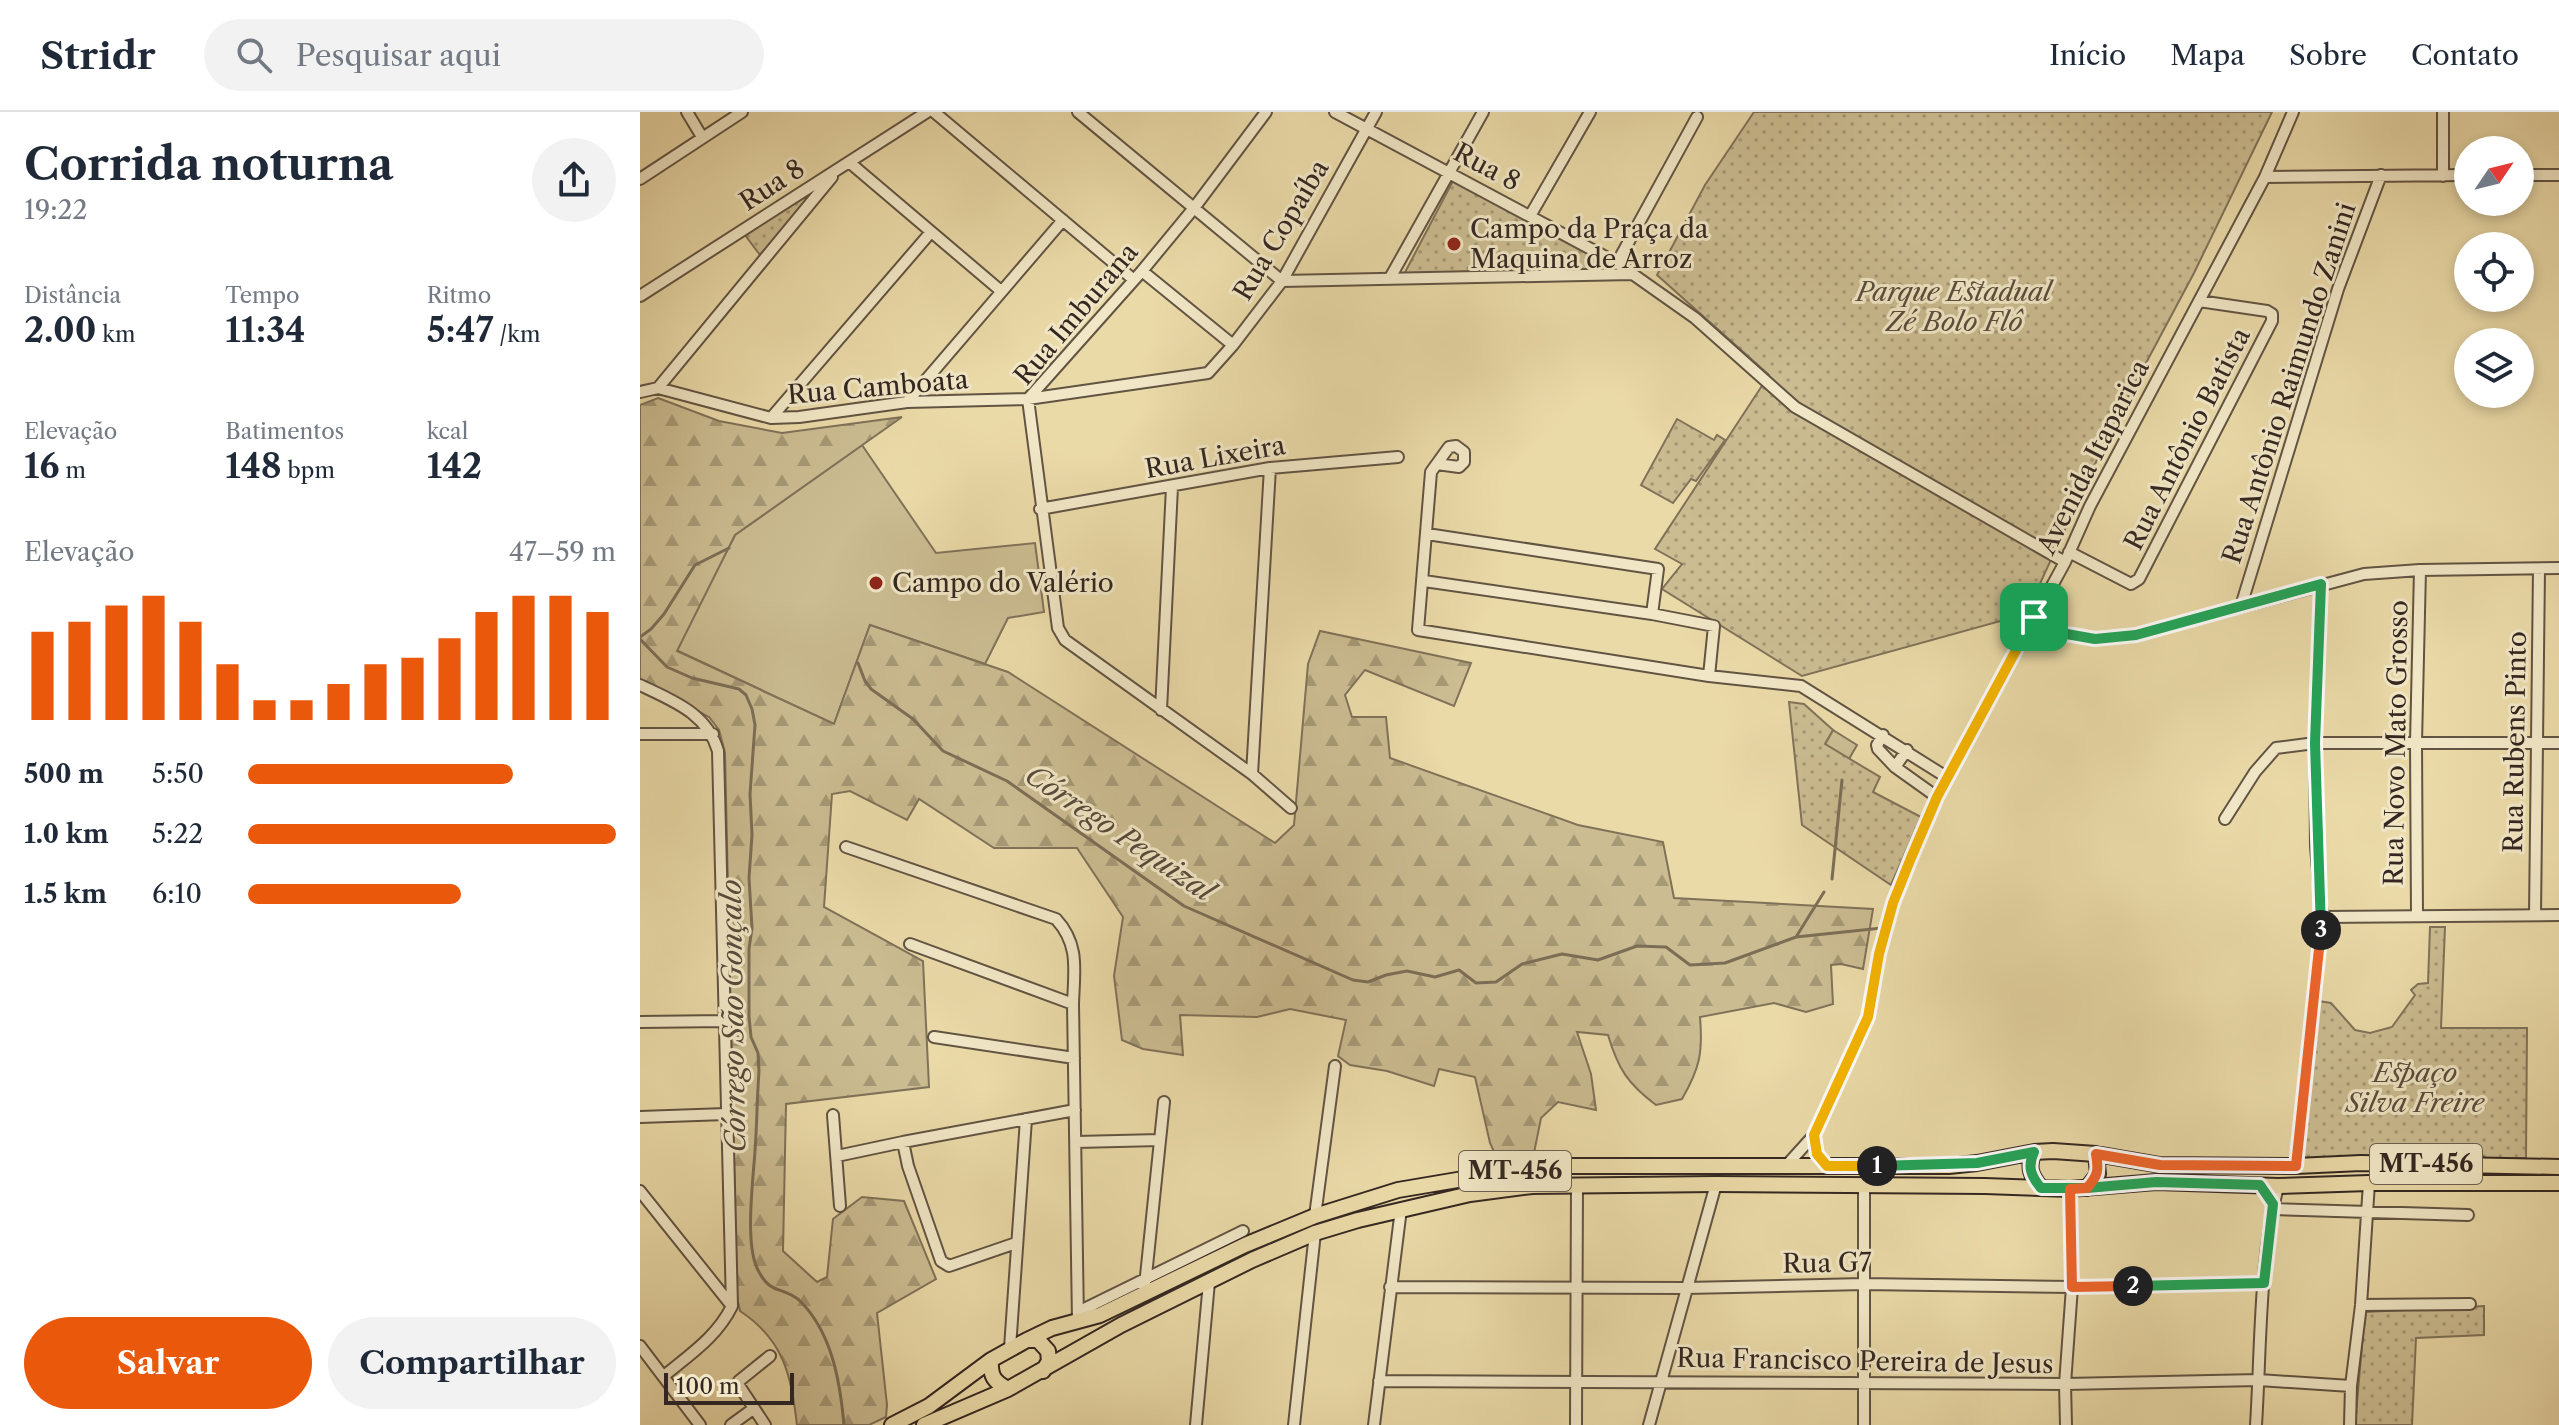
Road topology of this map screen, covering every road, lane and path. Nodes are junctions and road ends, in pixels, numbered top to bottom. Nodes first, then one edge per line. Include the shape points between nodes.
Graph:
1 (687, 112) edge
2 (742, 112) edge
3 (927, 112) edge
4 (934, 112) edge
5 (1078, 112) edge
6 (1266, 112) edge
7 (1335, 112) edge
8 (1376, 112) edge
9 (1483, 112) edge
10 (1590, 112) edge
11 (2293, 112) edge
12 (2443, 112) edge
13 (1697, 117) dead end
14 (1367, 128) junction
15 (702, 137) junction
16 (849, 162) junction
17 (838, 169) junction
18 (1450, 172) junction
19 (2381, 175) junction
20 (2534, 175) edge
21 (2559, 175) edge
22 (2443, 176) junction
23 (2454, 176) edge
24 (2265, 177) junction
25 (640, 179) edge
26 (1194, 208) junction
27 (1530, 216) junction
28 (1063, 220) junction
29 (931, 232) junction
30 (1617, 263) junction
31 (1634, 274) junction
32 (1138, 276) junction
33 (1390, 278) junction
34 (1282, 281) junction
35 (1001, 291) junction
36 (640, 296) edge
37 (2199, 301) junction
38 (1233, 345) junction
39 (658, 388) junction
40 (640, 392) edge
41 (1028, 399) junction
42 (907, 402) junction
43 (771, 418) junction
44 (1398, 457) dead end
45 (1437, 464) dead end
46 (1270, 468) junction
47 (1172, 487) junction
48 (1040, 509) junction
49 (1427, 534) junction
50 (2067, 557) junction
51 (2559, 568) edge
52 (2539, 569) junction
53 (2420, 570) junction
54 (1424, 581) junction
55 (2321, 584) junction
56 (2241, 606) junction
57 (1652, 614) junction
58 (2034, 617) junction
59 (1709, 676) junction
60 (640, 685) edge
61 (1161, 710) junction
62 (640, 734) edge
63 (713, 734) junction
64 (1883, 735) junction
65 (2416, 742) junction
66 (2537, 742) junction
67 (2315, 743) junction
68 (2559, 743) edge
69 (1907, 750) junction
70 (1895, 767) junction
71 (1252, 774) junction
72 (1948, 778) junction
73 (1937, 797) junction
74 (1291, 808) dead end
75 (2225, 819) dead end
76 (846, 847) dead end
77 (2535, 915) junction
78 (2559, 915) edge
79 (2417, 916) junction
80 (2322, 917) junction
81 (910, 944) dead end
82 (1073, 1004) junction
83 (724, 1021) junction
84 (640, 1022) edge
85 (934, 1037) dead end
86 (1074, 1058) junction
87 (1335, 1066) dead end
88 (1164, 1102) dead end
89 (1075, 1110) junction
90 (726, 1114) junction
91 (833, 1115) dead end
92 (640, 1117) edge
93 (1026, 1119) junction
94 (1814, 1135) junction
95 (1160, 1140) junction
96 (903, 1142) junction
97 (1076, 1142) junction
98 (2034, 1152) junction
99 (2096, 1154) junction
100 (837, 1156) junction
101 (1786, 1166) junction
102 (1827, 1166) junction
103 (2296, 1166) junction
104 (2558, 1166) edge
105 (2369, 1183) junction
106 (2559, 1183) edge
107 (1716, 1184) junction
108 (1577, 1185) junction
109 (1864, 1185) junction
110 (2260, 1185) junction
111 (2278, 1186) junction
112 (2041, 1188) junction
113 (2087, 1188) junction
114 (2070, 1189) junction
115 (640, 1191) edge
116 (840, 1206) dead end
117 (2273, 1206) junction
118 (1401, 1209) junction
119 (2367, 1213) junction
120 (2468, 1215) dead end
121 (1315, 1216) junction
122 (1243, 1231) dead end
123 (1315, 1233) junction
124 (1016, 1243) junction
125 (1146, 1277) junction
126 (1209, 1282) junction
127 (2264, 1283) junction
128 (1864, 1284) junction
129 (1577, 1286) junction
130 (1390, 1287) junction
131 (2072, 1287) junction
132 (1686, 1288) junction
133 (1144, 1295) junction
134 (2470, 1304) dead end
135 (2361, 1305) junction
136 (732, 1306) junction
137 (1078, 1316) junction
138 (1027, 1340) junction
139 (640, 1346) edge
140 (1010, 1348) junction
141 (770, 1356) dead end
142 (991, 1360) junction
143 (1042, 1371) junction
144 (664, 1376) junction
145 (2259, 1380) junction
146 (1379, 1381) junction
147 (1662, 1381) junction
148 (1576, 1382) junction
149 (1864, 1383) junction
150 (2065, 1384) junction
151 (2351, 1386) junction
152 (1008, 1389) junction
153 (753, 1409) junction
154 (700, 1425) edge
155 (731, 1425) edge
156 (765, 1425) edge
157 (892, 1425) edge
158 (924, 1425) edge
159 (1196, 1425) edge
160 (1294, 1425) edge
161 (1374, 1425) edge
162 (1576, 1425) edge
163 (1649, 1425) edge
164 (1864, 1425) edge
165 (2066, 1425) edge
166 (2256, 1425) edge
167 (2350, 1425) edge

1 - 15 street
2 - 15 street
3 - 16 street, Rua 8
4 - 28 street
5 - 26 street
6 - 26 street, Rua Imburana
7 - 14 street, Rua 8
8 - 14 street, Rua Copaíba
9 - 18 street
10 - 27 street
11 - 24 street, Avenida Itaparica
12 - 22 street
13 - 30 street
14 - 18 street, Rua 8
14 - 34 street, Rua Copaíba
15 - 25 street
16 - 17 street, Rua 8
16 - 29 street
17 - 36 street, Rua 8
17 - 39 street
18 - 27 street, Rua 8
18 - 33 street
19 - 22 street
19 - 24 street
19 - 56 street, Rua Antônio Raimundo Zanini via 2338,289
20 - 21 street
22 - 23 street
24 - 37 street, Avenida Itaparica
26 - 32 street, Rua Imburana
26 - 34 street
27 - 30 street, Rua 8
28 - 32 street
28 - 35 street
29 - 35 street
29 - 43 street
30 - 31 street, Rua 8
31 - 33 street
31 - 50 street, Rua 8 via 1717,337 1795,407
32 - 38 street
32 - 41 street, Rua Imburana
33 - 34 street
34 - 38 street, Rua Copaíba
35 - 42 street
37 - 50 street, Avenida Itaparica
37 - 50 street, Rua Antônio Batista via 2267,311 2272,321 2139,579 2131,584
38 - 41 street, Rua Copaíba via 1208,373
39 - 40 street, Rua Camboata
39 - 43 street, Rua Camboata
41 - 42 street, Rua Camboata
41 - 48 street, Rua Imburana
42 - 43 street, Rua Camboata
44 - 46 street, Rua Lixeira
45 - 49 street via 1431,472
46 - 47 street, Rua Lixeira
46 - 71 street
47 - 48 street, Rua Lixeira
47 - 61 street
48 - 61 street, Rua Imburana via 1058,628 1065,640
49 - 54 street
49 - 57 street via 1658,569
50 - 58 street, Avenida Itaparica
51 - 52 street
52 - 53 street
52 - 66 street, Rua Rubens Pinto
53 - 55 street
53 - 65 street, Rua Novo Mato Grosso
54 - 57 street
54 - 59 street via 1418,630
55 - 56 street
55 - 67 street
56 - 58 street via 2136,635 2095,639 2061,633
57 - 59 street via 1714,626
58 - 72 street, Avenida Itaparica
59 - 64 street via 1801,686
60 - 63 street via 682,706
61 - 71 street
62 - 63 street
63 - 83 street via 718,751
64 - 69 street
64 - 70 street via 1878,749
65 - 66 street
65 - 67 street
65 - 79 street, Rua Novo Mato Grosso
66 - 68 street
66 - 77 street, Rua Rubens Pinto
67 - 75 street via 2276,748
67 - 80 street
69 - 70 street
69 - 72 street
70 - 73 street
71 - 74 street
72 - 73 street, Avenida Itaparica
73 - 94 street, Avenida Itaparica via 1893,903 1868,1017
76 - 82 street via 1056,919 1068,931 1075,953
77 - 78 street
77 - 79 street
79 - 80 street
80 - 103 street
81 - 82 street
82 - 86 street
83 - 84 street
83 - 90 street
85 - 86 street
86 - 89 street
87 - 121 street
88 - 95 street
89 - 93 street
89 - 97 street
90 - 92 street
90 - 136 street
91 - 100 street
93 - 96 street
93 - 124 street
94 - 101 street, Avenida Itaparica
94 - 102 street via 1817,1154
95 - 97 street
95 - 125 street
96 - 100 street
96 - 124 street via 941,1261 949,1266
97 - 137 street
98 - 99 main road, MT-456
98 - 102 main road, MT-456 via 1949,1166
98 - 112 main road via 2029,1169
99 - 103 main road, MT-456 via 2160,1165
99 - 113 main road via 2098,1174
100 - 116 street
101 - 102 main road, MT-456
101 - 121 main road, MT-456 via 1529,1169 1398,1190
103 - 104 main road, MT-456
105 - 106 main road, MT-456
105 - 111 main road, MT-456
105 - 119 street
107 - 108 main road, MT-456
107 - 109 main road, MT-456
107 - 132 street
108 - 118 main road, MT-456 via 1470,1194
108 - 129 street
109 - 112 main road, MT-456
109 - 128 street
110 - 111 main road, MT-456
110 - 113 main road, MT-456 via 2156,1182
110 - 117 street
111 - 117 street
112 - 114 main road, MT-456
113 - 114 main road, MT-456
114 - 131 street
115 - 136 street
117 - 119 street
117 - 127 street
118 - 123 main road, MT-456
118 - 130 street
119 - 120 street
119 - 135 street
121 - 133 main road, MT-456
122 - 125 street
123 - 126 main road, MT-456
123 - 160 street
124 - 140 street
125 - 133 street
125 - 137 street
126 - 143 main road, MT-456
126 - 159 street
127 - 131 street, Rua G7
127 - 145 street
128 - 131 street, Rua G7
128 - 132 street, Rua G7
128 - 149 street
129 - 130 street, Rua G7
129 - 132 street, Rua G7
129 - 148 street
130 - 146 street
131 - 150 street
132 - 147 street
133 - 137 main road, MT-456 via 1100,1315
134 - 135 street
135 - 151 street
136 - 144 street via 715,1334
137 - 138 main road, MT-456
138 - 140 main road, MT-456
138 - 143 main road via 1038,1340 1048,1351
139 - 144 street
140 - 142 main road, MT-456
141 - 153 street via 738,1383
142 - 152 main road via 992,1377
142 - 157 main road, MT-456 via 929,1406
143 - 152 main road, MT-456
144 - 154 street
145 - 150 street, Rua Francisco Pereira de Jesus
145 - 151 street, Rua Francisco Pereira de Jesus
145 - 166 street
146 - 148 street, Rua Francisco Pereira de Jesus
146 - 161 street
147 - 148 street, Rua Francisco Pereira de Jesus
147 - 149 street, Rua Francisco Pereira de Jesus
147 - 163 street
148 - 162 street
149 - 150 street, Rua Francisco Pereira de Jesus
149 - 164 street
150 - 165 street
151 - 167 street
152 - 158 main road, MT-456
153 - 155 street
153 - 156 street

